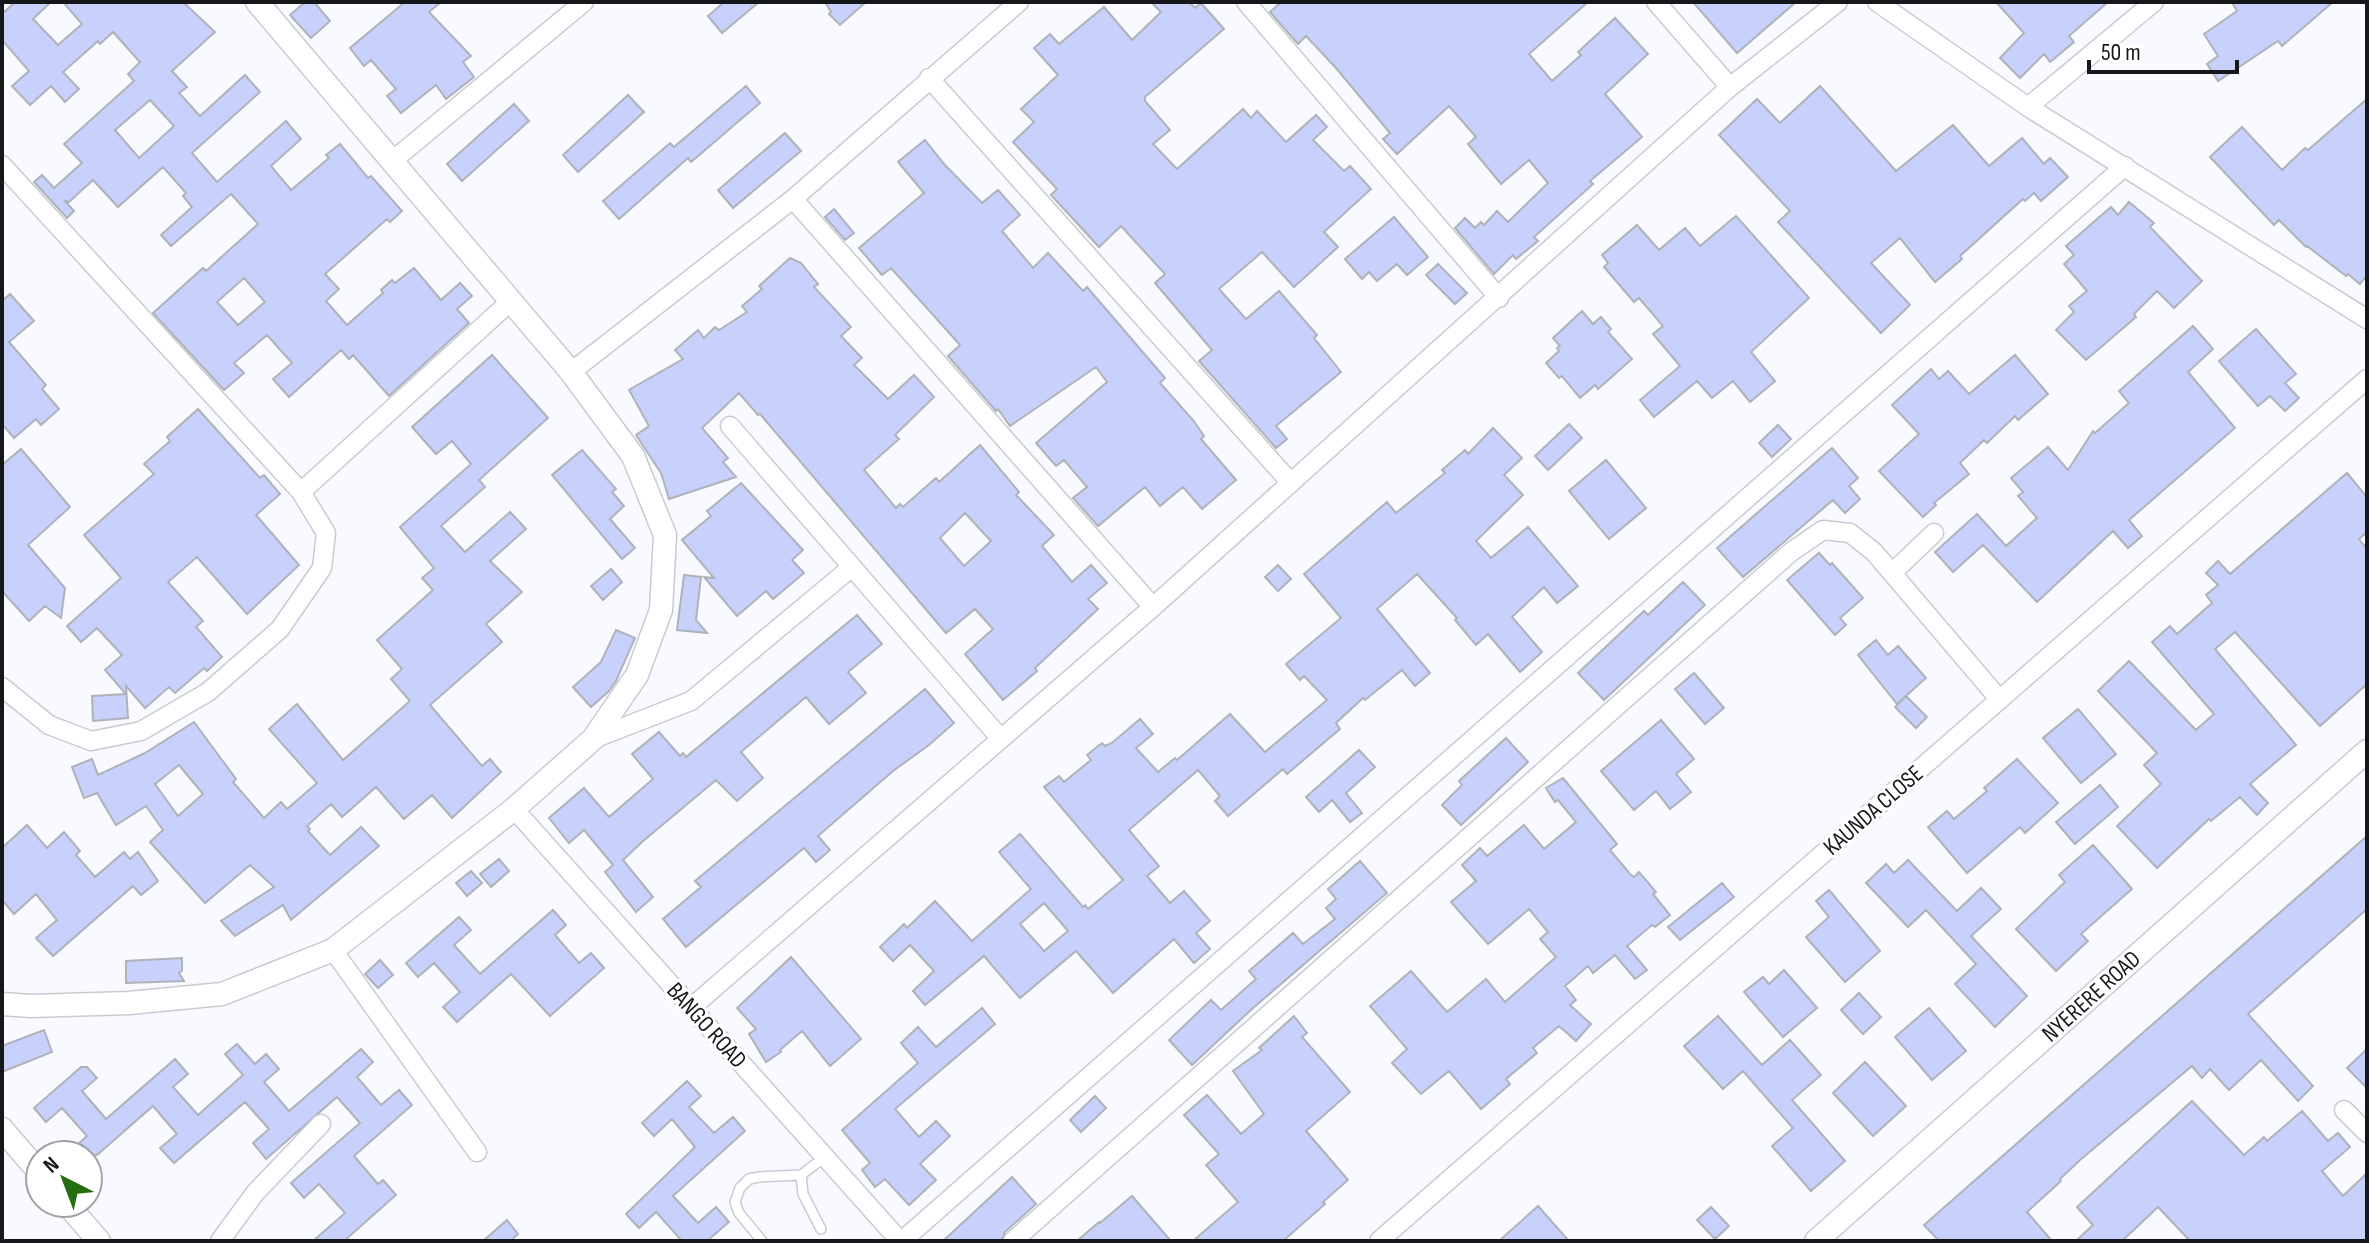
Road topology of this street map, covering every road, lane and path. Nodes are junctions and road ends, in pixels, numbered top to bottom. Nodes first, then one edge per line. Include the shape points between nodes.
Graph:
1 (257, 2) edge
2 (584, 2) edge
3 (1019, 2) edge
4 (1246, 2) edge
5 (1656, 2) edge
6 (1838, 2) edge
7 (1877, 2) edge
8 (2154, 2) edge
9 (929, 78) junction
10 (1730, 87) junction
11 (2028, 107) junction
12 (391, 162) junction
13 (2, 165) edge
14 (2125, 166) junction
15 (793, 199) junction
16 (1499, 298) junction
17 (512, 300) junction
18 (2367, 319) edge
19 (571, 372) junction
20 (2367, 379) edge
21 (730, 426) dead end
22 (1291, 483) junction
23 (301, 492) junction
24 (1934, 533) dead end
25 (852, 567) junction
26 (1892, 573) junction
27 (1153, 607) junction
28 (2, 687) edge
29 (2000, 700) junction
30 (593, 739) junction
31 (1001, 739) junction
32 (2367, 751) edge
33 (514, 809) junction
34 (333, 950) junction
35 (2, 1004) edge
36 (692, 1007) junction
37 (2344, 1110) dead end
38 (321, 1124) dead end
39 (2, 1129) edge
40 (2367, 1133) edge
41 (477, 1152) dead end
42 (24, 1154) edge
43 (825, 1157) junction
44 (801, 1175) junction
45 (80, 1219) edge
46 (821, 1229) dead end
47 (99, 1241) edge
48 (220, 1241) edge
49 (762, 1241) edge
50 (901, 1241) edge
51 (1013, 1241) edge
52 (1379, 1241) edge
53 (1816, 1241) edge

1 - 12 street
2 - 12 street
3 - 9 street
4 - 16 street
5 - 10 street
6 - 10 street
7 - 11 street
8 - 11 street
9 - 15 street
9 - 22 street
10 - 16 street
11 - 14 street
12 - 17 street
13 - 23 street
14 - 18 street
14 - 50 street
15 - 19 street
15 - 27 street
16 - 22 street
17 - 19 street
17 - 23 street
19 - 30 street via 633,456 665,535 661,610 637,675
20 - 29 street, KAUNDA CLOSE
21 - 25 street
22 - 27 street
23 - 28 street via 326,533 322,568 280,629 208,692 141,731 91,741 49,725
24 - 26 street
25 - 30 street via 691,701
25 - 31 street
26 - 29 street
26 - 51 street via 1850,533 1823,530 1791,552
27 - 31 street
29 - 52 street, KAUNDA CLOSE
30 - 33 street
31 - 36 street
32 - 53 street, NYERERE ROAD
33 - 34 street
33 - 36 street, BANGO ROAD
34 - 35 street via 222,994 129,1003
34 - 41 street
36 - 43 street, BANGO ROAD
37 - 40 street
38 - 48 street via 255,1193
39 - 42 street
43 - 44 lane
43 - 50 street, BANGO ROAD
44 - 46 lane via 803,1194
44 - 49 lane via 749,1179 740,1188 735,1202 739,1213
45 - 47 street

